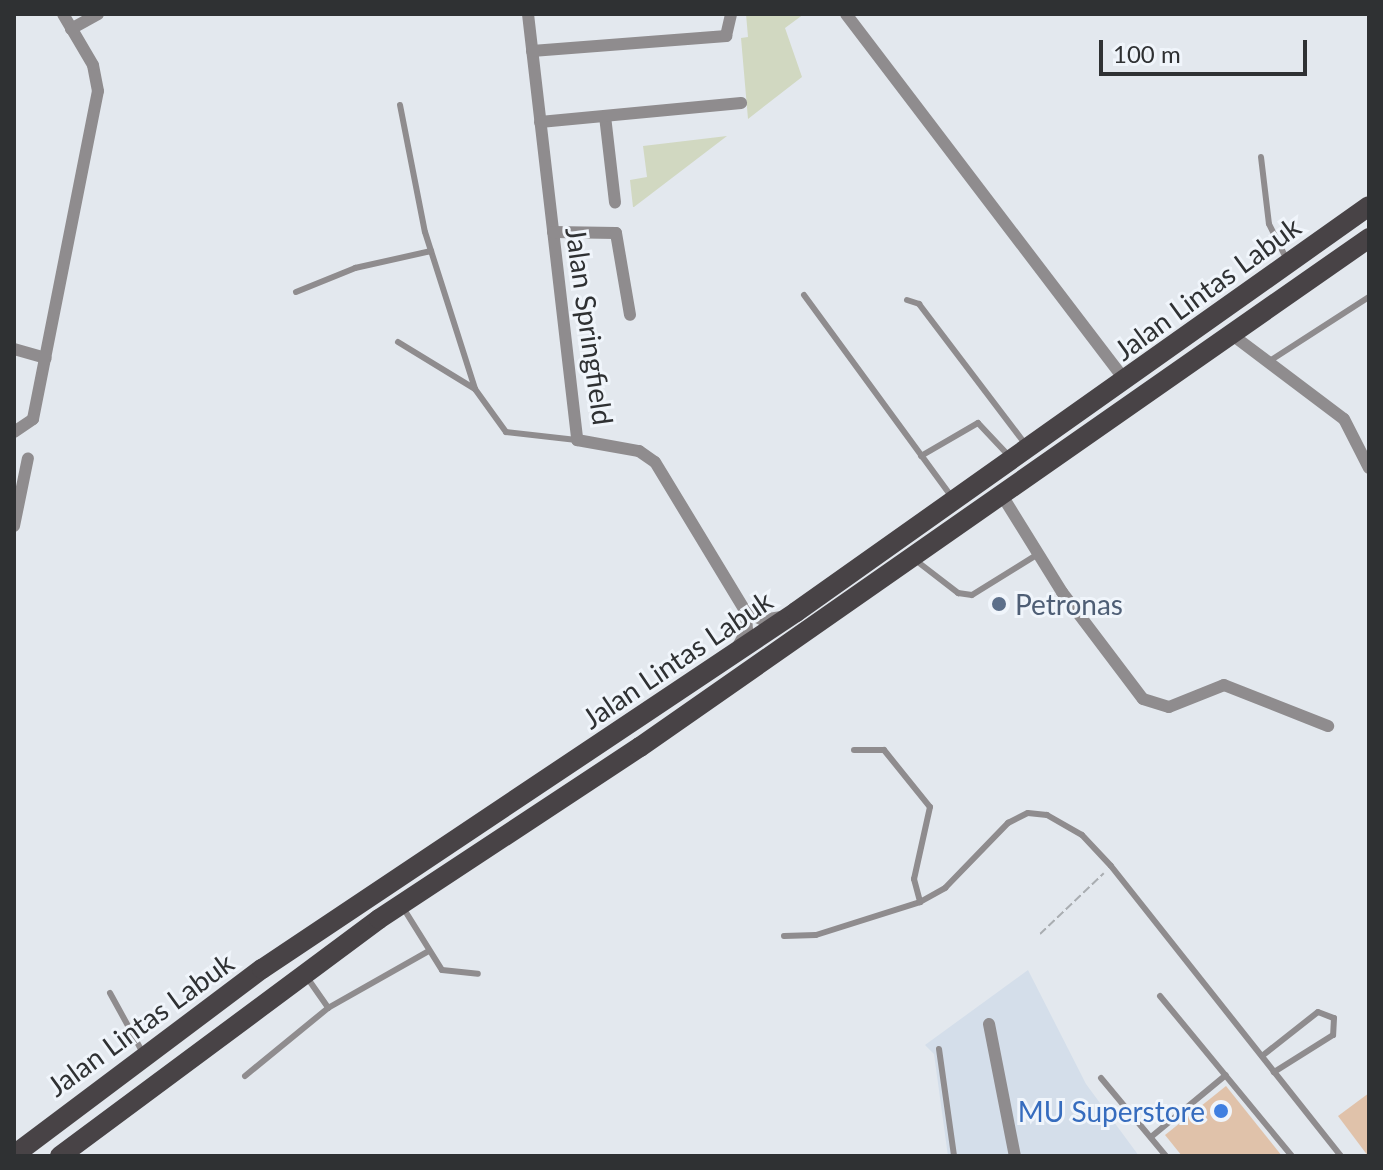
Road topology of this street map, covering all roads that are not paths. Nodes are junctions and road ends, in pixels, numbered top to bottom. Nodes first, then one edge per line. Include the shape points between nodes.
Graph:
1 (63, 14) edge
2 (98, 14) edge
3 (528, 14) edge
4 (731, 14) edge
5 (846, 14) edge
6 (71, 29) junction
7 (532, 51) junction
8 (741, 103) dead end
9 (400, 105) dead end
10 (605, 116) junction
11 (540, 122) junction
12 (1261, 157) dead end
13 (615, 202) dead end
14 (1369, 206) edge
15 (553, 232) junction
16 (1369, 238) edge
17 (431, 251) junction
18 (1289, 263) junction
19 (296, 292) dead end
20 (804, 295) dead end
21 (1369, 297) edge
22 (907, 300) dead end
23 (630, 315) dead end
24 (1235, 337) junction
25 (398, 342) dead end
26 (14, 349) edge
27 (46, 358) junction
28 (1266, 363) junction
29 (1126, 381) junction
30 (475, 389) junction
31 (14, 432) edge
32 (577, 440) junction
33 (1020, 454) junction
34 (921, 456) junction
35 (28, 458) dead end
36 (1369, 468) edge
37 (1003, 497) junction
38 (953, 499) junction
39 (14, 526) edge
40 (1038, 554) junction
41 (912, 558) junction
42 (746, 612) junction
43 (796, 612) junction
44 (729, 658) junction
45 (1328, 726) dead end
46 (854, 750) dead end
47 (522, 823) junction
48 (920, 902) junction
49 (401, 905) junction
50 (784, 936) dead end
51 (427, 952) junction
52 (262, 969) junction
53 (304, 973) junction
54 (478, 974) dead end
55 (110, 993) dead end
56 (1160, 996) dead end
57 (328, 1008) junction
58 (989, 1024) dead end
59 (939, 1049) dead end
60 (143, 1054) junction
61 (1262, 1056) junction
62 (1274, 1072) junction
63 (1226, 1075) junction
64 (245, 1076) dead end
65 (1101, 1078) dead end
66 (1151, 1137) junction
67 (14, 1155) edge
68 (60, 1156) edge
69 (954, 1156) edge
70 (1015, 1156) edge
71 (1166, 1156) edge
72 (1292, 1156) edge
73 (1341, 1156) edge

1 - 6 street
2 - 6 street
3 - 7 street, Jalan Springfield
4 - 7 street via 726,36
5 - 29 street
6 - 27 street via 93,65 98,91
7 - 11 street, Jalan Springfield
8 - 10 street
9 - 17 lane
10 - 11 street
10 - 13 street
11 - 15 street, Jalan Springfield
12 - 18 lane via 1269,224
14 - 18 main road, Jalan Lintas Labuk
15 - 23 street via 616,233
15 - 32 street, Jalan Springfield
16 - 24 main road, Jalan Lintas Labuk
17 - 19 lane via 355,268
17 - 30 lane
18 - 29 main road, Jalan Lintas Labuk
20 - 34 lane
21 - 28 lane
22 - 33 lane via 919,304
24 - 28 street
24 - 37 main road, Jalan Lintas Labuk
25 - 30 lane
26 - 27 street
27 - 31 street via 33,419
28 - 36 street via 1344,419
29 - 33 main road, Jalan Lintas Labuk
30 - 32 lane via 506,432
32 - 42 street, Jalan Springfield via 639,451 655,462
33 - 34 lane via 978,423
33 - 38 main road, Jalan Lintas Labuk
34 - 38 lane
35 - 39 street
37 - 40 street
37 - 41 main road, Jalan Lintas Labuk
38 - 43 main road, Jalan Lintas Labuk
40 - 41 lane via 972,595 958,593
40 - 45 street via 1143,699 1169,707 1224,685
41 - 47 main road, Jalan Lintas Labuk
42 - 43 street via 763,620
42 - 44 street via 747,630
43 - 44 main road, Jalan Lintas Labuk
44 - 52 main road, Jalan Lintas Labuk
46 - 48 lane via 884,750 930,807 914,879
47 - 49 main road, Jalan Lintas Labuk
47 - 52 main road via 506,819 344,926
48 - 50 lane via 816,935
48 - 61 lane via 945,888 1008,823 1028,813 1047,815 1082,835 1111,866
49 - 51 lane
49 - 53 main road, Jalan Lintas Labuk
51 - 54 lane via 442,970
51 - 57 lane
52 - 60 main road, Jalan Lintas Labuk
53 - 57 lane
53 - 68 main road, Jalan Lintas Labuk
55 - 60 lane
56 - 63 lane
57 - 64 lane
58 - 70 street
59 - 69 lane
60 - 67 main road, Jalan Lintas Labuk
61 - 62 lane
61 - 62 lane via 1318,1012 1334,1018 1333,1035
62 - 73 lane
63 - 66 lane
63 - 72 lane
65 - 66 lane
66 - 71 lane

